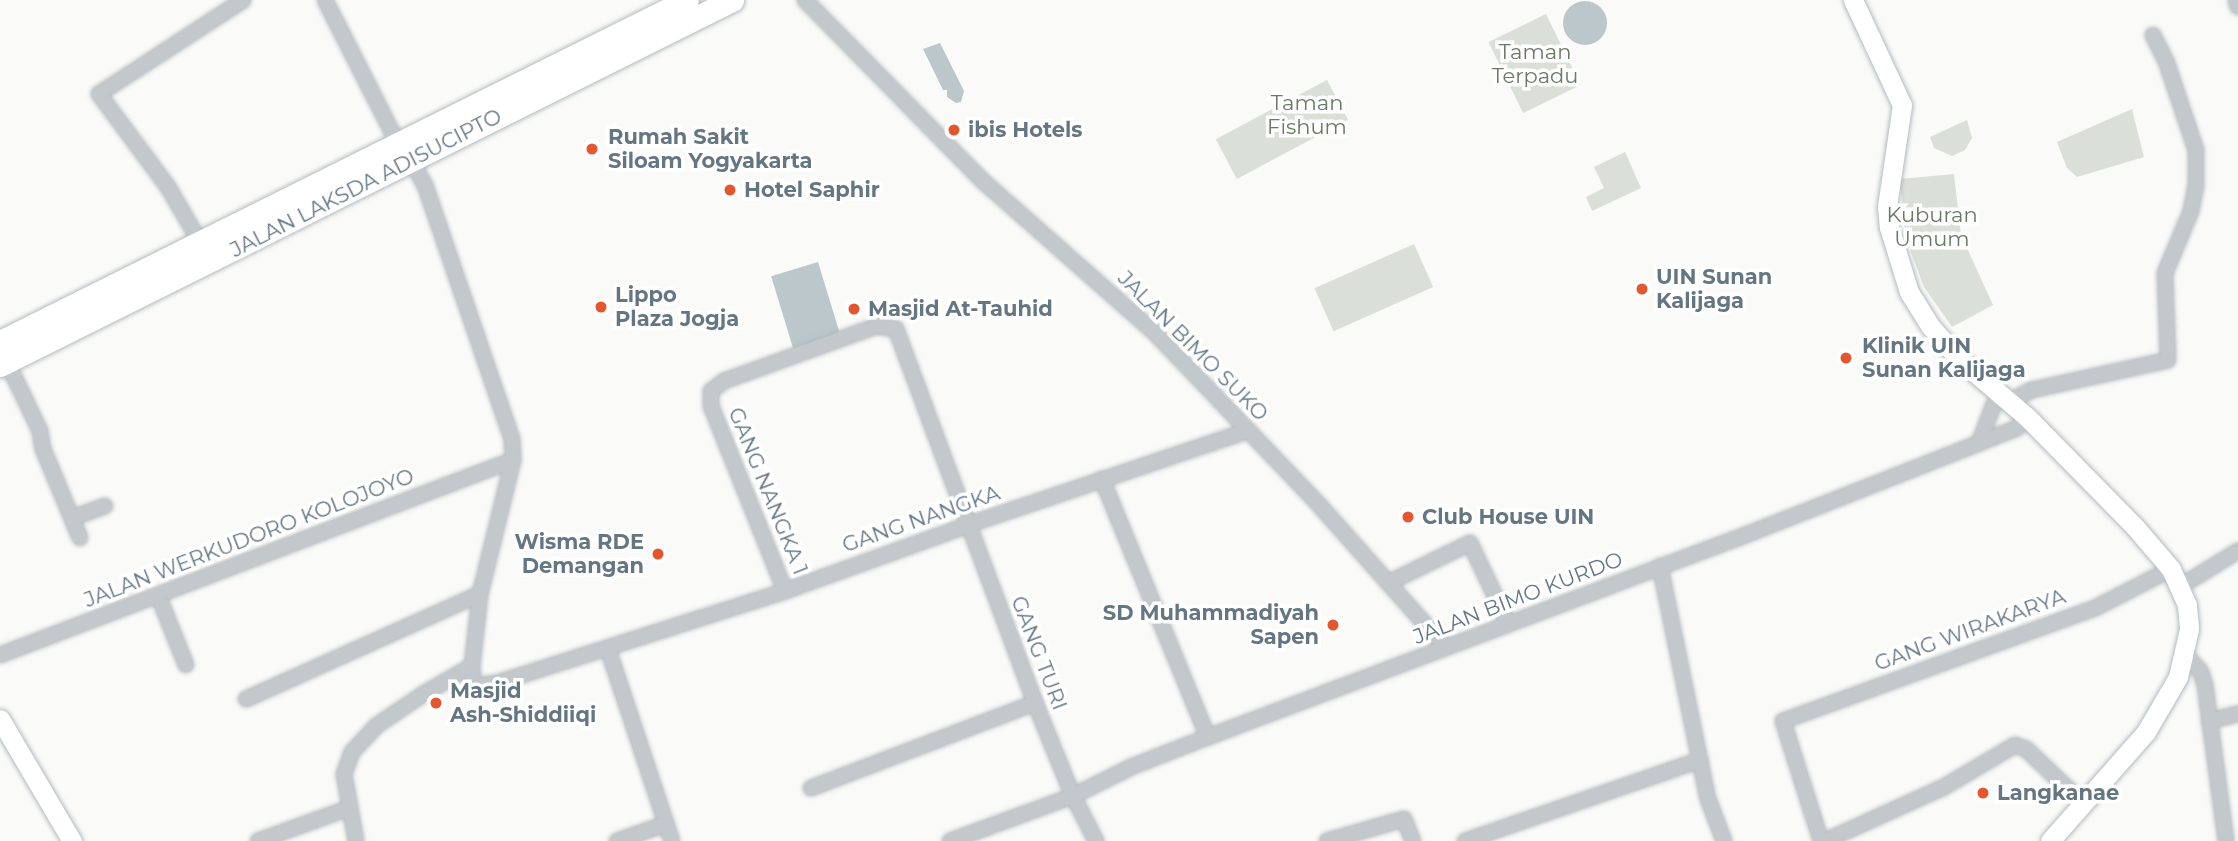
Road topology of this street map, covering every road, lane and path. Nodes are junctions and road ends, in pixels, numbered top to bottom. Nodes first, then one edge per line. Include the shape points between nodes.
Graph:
1 (243, 0) edge
2 (325, 0) edge
3 (687, 0) edge
4 (732, 0) edge
5 (805, 0) edge
6 (1853, 0) edge
7 (2236, 0) edge
8 (2238, 8) edge
9 (2153, 35) dead end
10 (405, 152) junction
11 (200, 243) junction
12 (125, 291) junction
13 (3, 356) edge
14 (2005, 399) junction
15 (711, 406) joint
16 (2027, 417) junction
17 (1248, 431) junction
18 (1979, 443) junction
19 (513, 460) junction
20 (1102, 478) junction
21 (106, 506) dead end
22 (72, 518) junction
23 (968, 524) junction
24 (80, 538) dead end
25 (2238, 551) edge
26 (1660, 566) junction
27 (2176, 577) junction
28 (1388, 583) junction
29 (785, 591) junction
30 (480, 594) junction
31 (159, 595) junction
32 (1508, 623) junction
33 (608, 649) junction
34 (1446, 649) junction
35 (2185, 654) junction
36 (0, 655) edge
37 (186, 665) dead end
38 (472, 666) junction
39 (246, 699) dead end
40 (1035, 703) junction
41 (2238, 714) edge
42 (0, 719) edge
43 (2209, 721) junction
44 (1208, 737) junction
45 (1700, 760) junction
46 (811, 788) dead end
47 (1073, 796) junction
48 (2084, 804) junction
49 (349, 808) junction
50 (666, 824) junction
51 (72, 841) edge
52 (258, 841) edge
53 (356, 841) edge
54 (617, 841) edge
55 (672, 841) edge
56 (950, 841) edge
57 (1096, 841) edge
58 (1327, 841) edge
59 (1413, 841) edge
60 (1465, 841) edge
61 (1724, 841) edge
62 (1823, 841) edge
63 (2050, 841) edge
64 (2226, 841) edge

1 - 11 street via 99,94 167,187
2 - 10 street
3 - 10 main road, JALAN LAKSDA ADISUCIPTO
4 - 10 main road, JALAN LAKSDA ADISUCIPTO
5 - 17 street, JALAN BIMO SUKO via 985,183 1154,332
6 - 14 main road via 1902,106 1887,206 1909,292 1930,326 1959,359
7 - 8 street
9 - 14 street via 2196,150 2191,211 2165,273 2168,360
10 - 11 main road, JALAN LAKSDA ADISUCIPTO
10 - 12 main road, JALAN LAKSDA ADISUCIPTO
10 - 19 street via 425,186 512,439
11 - 12 main road, JALAN LAKSDA ADISUCIPTO
12 - 13 main road, JALAN LAKSDA ADISUCIPTO
13 - 22 street via 40,431
14 - 16 main road
14 - 18 street via 1993,406
15 - 23 street, GANG TURI via 711,391 724,381 877,326 896,329
15 - 29 street, GANG NANGKA 1
16 - 18 street, JALAN BIMO KURDO via 2017,428
16 - 27 main road via 2127,519
17 - 20 street, GANG NANGKA
17 - 28 street, JALAN BIMO SUKO
18 - 26 street, JALAN BIMO KURDO
19 - 30 street
19 - 31 street, JALAN WERKUDORO KOLOJOYO
20 - 23 street, GANG NANGKA
20 - 44 street
21 - 22 street
22 - 24 street
23 - 29 street, GANG NANGKA
23 - 40 street, GANG TURI
25 - 27 street, GANG WIRAKARYA
26 - 32 street, JALAN BIMO KURDO
26 - 45 street
27 - 35 main road via 2187,605
27 - 62 street, GANG WIRAKARYA via 1787,718 1781,724
28 - 32 street via 1470,543
28 - 34 street, JALAN BIMO SUKO
29 - 33 street, GANG NANGKA
30 - 38 street
30 - 39 street
31 - 36 street, JALAN WERKUDORO KOLOJOYO
31 - 37 street
32 - 34 street, JALAN BIMO KURDO
33 - 38 street, GANG NANGKA via 484,687 473,682
33 - 50 street
34 - 44 street, JALAN BIMO KURDO
35 - 43 street via 2203,679
35 - 48 main road via 2178,677 2146,732
38 - 49 street via 376,726 352,752 344,775
40 - 46 street
40 - 47 street, GANG TURI
41 - 43 street
42 - 51 main road
43 - 64 street
44 - 47 street, JALAN BIMO KURDO
45 - 60 street
45 - 61 street
47 - 56 street, JALAN BIMO KURDO
47 - 57 street
48 - 62 street via 2026,749 2015,745 1944,787
48 - 63 main road
49 - 52 street
49 - 53 street
50 - 54 street
50 - 55 street
58 - 59 street via 1404,819

